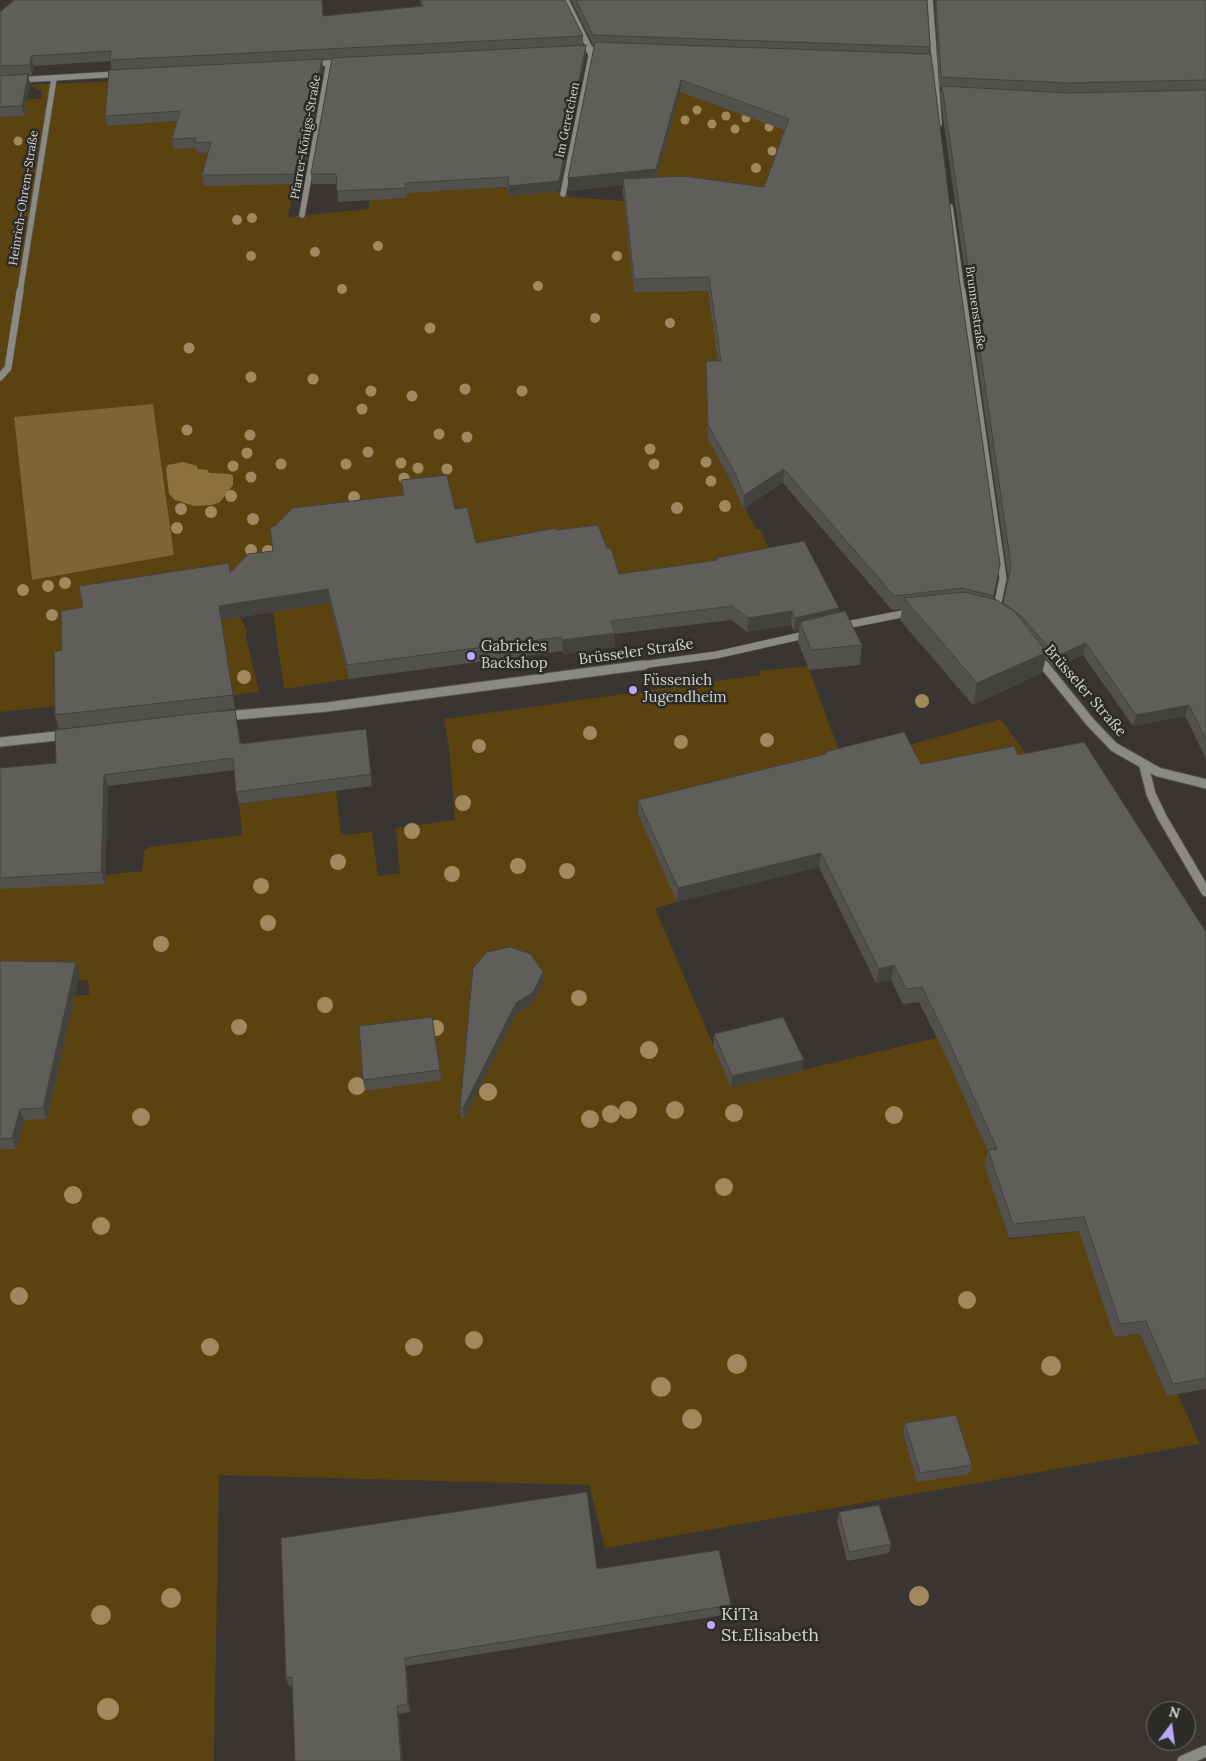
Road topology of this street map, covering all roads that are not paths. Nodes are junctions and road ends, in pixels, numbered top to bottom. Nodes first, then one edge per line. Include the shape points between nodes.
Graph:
1 (566, 0) edge
2 (930, 0) edge
3 (590, 49) junction
4 (615, 49) edge
5 (570, 50) edge
6 (924, 61) edge
7 (348, 62) edge
8 (934, 62) junction
9 (329, 63) junction
10 (309, 64) edge
11 (123, 74) edge
12 (54, 78) junction
13 (0, 81) edge
14 (936, 91) junction
15 (944, 91) edge
16 (940, 128) edge
17 (563, 194) dead end
18 (949, 204) edge
19 (302, 215) dead end
20 (0, 377) edge
21 (918, 611) edge
22 (995, 617) edge
23 (834, 628) edge
24 (814, 632) edge
25 (1029, 646) edge
26 (220, 716) edge
27 (76, 734) edge
28 (0, 742) edge
29 (1144, 766) junction
30 (1206, 784) edge
31 (1206, 892) edge
32 (1206, 1751) edge
33 (1183, 1761) edge

1 - 3 street
2 - 8 street
3 - 4 street
3 - 5 street
3 - 17 street, Im Geretchen
6 - 8 street
7 - 9 street
8 - 14 street
9 - 10 street
9 - 19 street, Pfarrer-Königs-Straße
11 - 12 street
12 - 13 street
12 - 20 street, Heinrich-Ohrem-Straße via 8,368
14 - 15 street
14 - 16 street
18 - 22 street, Brunnenstraße via 1003,578
21 - 23 street
24 - 26 street, Brüsseler Straße via 716,655 327,707
25 - 29 street, Brüsseler Straße via 1102,735 1114,747
27 - 28 street
29 - 30 street, Brüsseler Straße
29 - 31 street via 1151,794 1162,817
32 - 33 street

